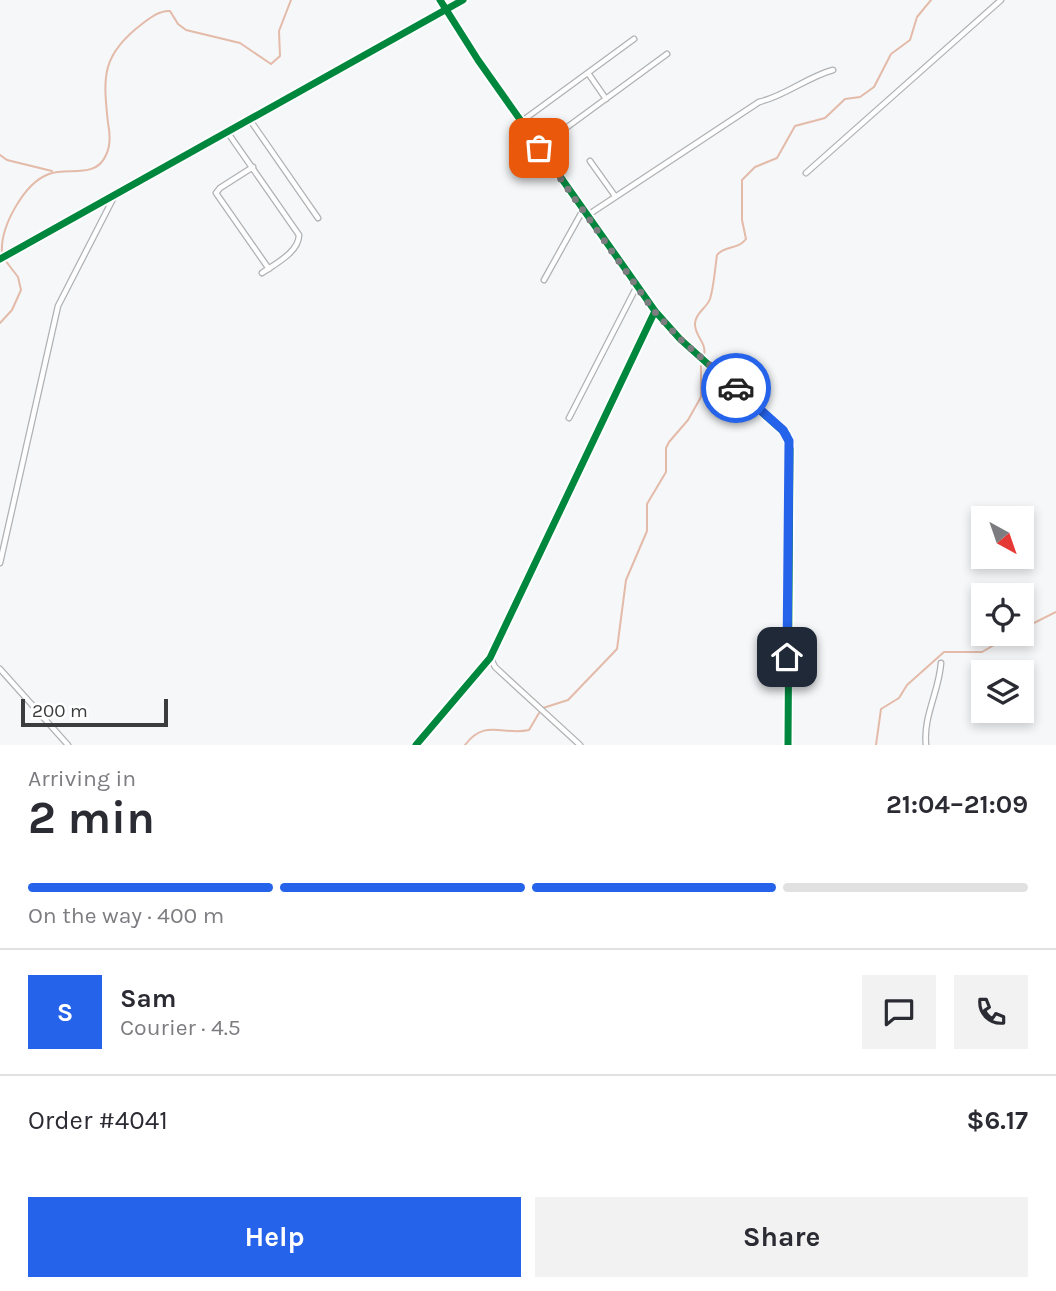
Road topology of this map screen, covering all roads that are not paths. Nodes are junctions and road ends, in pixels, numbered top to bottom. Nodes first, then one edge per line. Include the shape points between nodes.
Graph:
1 (440, 0) edge
2 (463, 0) edge
3 (1001, 0) edge
4 (446, 10) junction
5 (634, 39) dead end
6 (667, 54) dead end
7 (833, 70) dead end
8 (588, 73) junction
9 (606, 99) junction
10 (250, 120) junction
11 (521, 122) junction
12 (228, 133) junction
13 (539, 148) junction
14 (590, 161) dead end
15 (253, 167) junction
16 (806, 173) dead end
17 (116, 195) junction
18 (615, 196) junction
19 (585, 213) junction
20 (318, 218) dead end
21 (0, 259) edge
22 (269, 268) junction
23 (262, 273) dead end
24 (544, 280) dead end
25 (636, 286) junction
26 (654, 311) junction
27 (569, 418) dead end
28 (0, 564) edge
29 (490, 657) junction
30 (942, 663) dead end
31 (0, 668) edge
32 (68, 745) edge
33 (416, 745) edge
34 (580, 745) edge
35 (788, 745) edge
36 (926, 745) edge

1 - 4 street
2 - 4 street
3 - 16 street
4 - 10 street
4 - 11 street
5 - 8 street
6 - 9 street
7 - 18 street via 759,102
8 - 9 street
8 - 11 street
9 - 13 street
10 - 12 street
10 - 20 street
11 - 13 street
12 - 15 street
12 - 17 street
13 - 19 street
14 - 18 street
15 - 22 street via 299,235 294,249
15 - 22 street via 216,193
17 - 21 street
17 - 28 street via 58,306
18 - 19 street
19 - 24 street
19 - 25 street
22 - 23 street
25 - 26 street
25 - 27 street
26 - 29 street
26 - 35 street via 778,425 789,441
29 - 33 street
29 - 34 street via 495,667
30 - 36 street via 928,714
31 - 32 street

